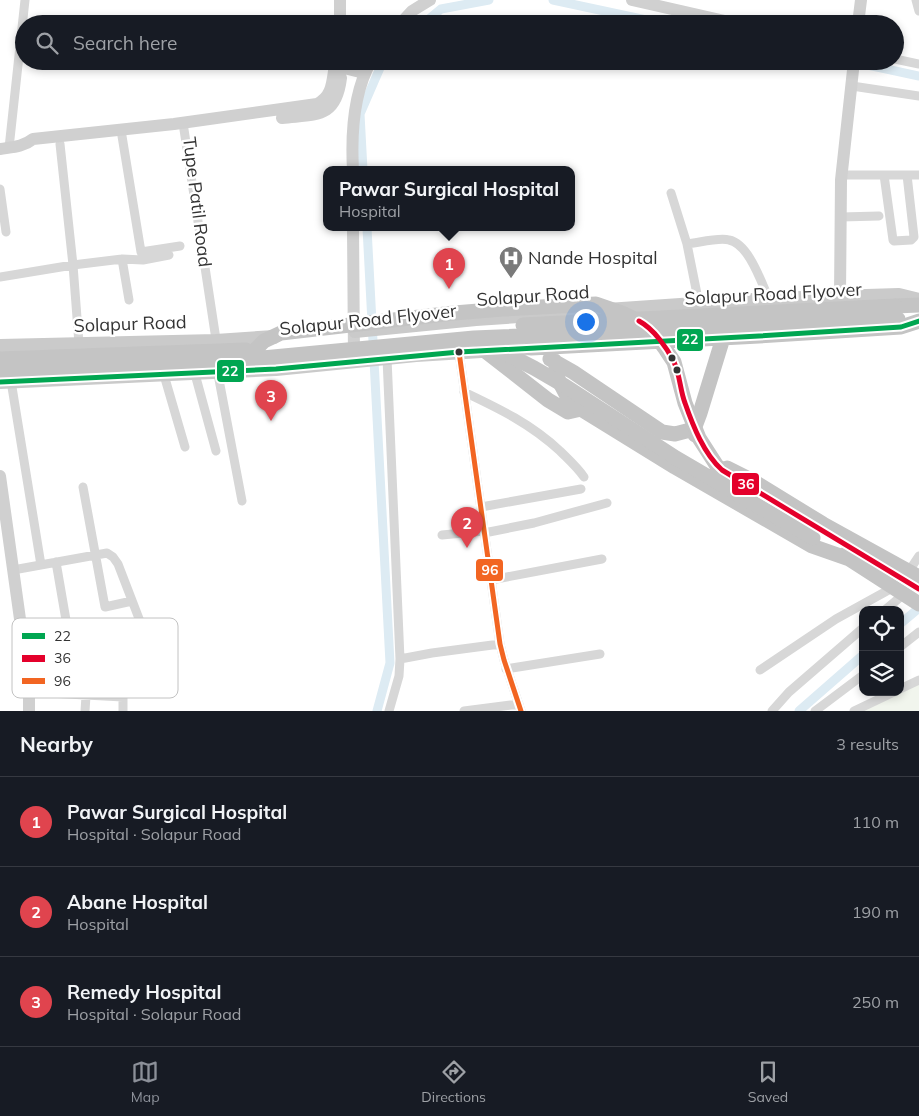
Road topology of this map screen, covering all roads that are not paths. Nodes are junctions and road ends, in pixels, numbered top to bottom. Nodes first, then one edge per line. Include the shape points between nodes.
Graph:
1 (25, 0) edge
2 (340, 0) edge
3 (430, 0) edge
4 (632, 0) edge
5 (861, 0) edge
6 (916, 0) edge
7 (666, 4) edge
8 (919, 11) edge
9 (23, 15) edge
10 (340, 15) edge
11 (408, 15) edge
12 (706, 15) edge
13 (859, 15) edge
14 (904, 61) edge
15 (919, 64) edge
16 (16, 70) edge
17 (335, 70) edge
18 (356, 70) edge
19 (366, 70) edge
20 (853, 70) edge
21 (364, 73) junction
22 (852, 86) junction
23 (919, 96) edge
24 (184, 126) junction
25 (122, 134) junction
26 (26, 144) junction
27 (60, 144) junction
28 (5, 148) edge
29 (353, 166) edge
30 (842, 175) junction
31 (884, 175) junction
32 (907, 175) junction
33 (919, 175) edge
34 (0, 189) edge
35 (671, 192) dead end
36 (879, 216) dead end
37 (841, 217) junction
38 (353, 231) edge
39 (6, 232) dead end
40 (686, 244) junction
41 (180, 246) dead end
42 (169, 255) dead end
43 (122, 260) junction
44 (74, 265) junction
45 (0, 277) edge
46 (840, 296) junction
47 (770, 299) junction
48 (129, 300) dead end
49 (919, 300) edge
50 (699, 304) junction
51 (919, 305) edge
52 (896, 312) junction
53 (530, 315) junction
54 (919, 320) edge
55 (358, 331) junction
56 (474, 338) junction
57 (723, 338) junction
58 (216, 341) junction
59 (79, 344) junction
60 (0, 346) edge
61 (531, 348) junction
62 (255, 350) junction
63 (484, 350) junction
64 (459, 352) junction
65 (0, 359) edge
66 (372, 360) junction
67 (555, 361) junction
68 (218, 372) junction
69 (195, 374) junction
70 (164, 375) junction
71 (4, 378) edge
72 (464, 392) junction
73 (581, 409) junction
74 (694, 429) junction
75 (184, 446) dead end
76 (216, 451) dead end
77 (0, 476) edge
78 (584, 477) dead end
79 (83, 487) dead end
80 (581, 488) dead end
81 (242, 501) dead end
82 (607, 503) dead end
83 (481, 507) junction
84 (484, 532) junction
85 (442, 535) dead end
86 (95, 555) junction
87 (919, 556) edge
88 (602, 559) dead end
89 (852, 560) junction
90 (56, 562) junction
91 (40, 565) junction
92 (13, 570) junction
93 (491, 580) junction
94 (911, 588) edge
95 (132, 601) junction
96 (890, 606) edge
97 (20, 618) edge
98 (66, 618) edge
99 (139, 618) edge
100 (859, 632) edge
101 (919, 632) edge
102 (500, 644) junction
103 (904, 644) edge
104 (600, 654) dead end
105 (400, 659) junction
106 (506, 669) junction
107 (760, 670) dead end
108 (859, 678) edge
109 (919, 680) edge
110 (904, 687) edge
111 (886, 696) edge
112 (29, 698) edge
113 (86, 698) edge
114 (123, 698) edge
115 (520, 708) edge
116 (29, 711) edge
117 (85, 711) edge
118 (123, 711) edge
119 (389, 711) edge
120 (464, 711) edge
121 (772, 711) edge
122 (815, 711) edge
123 (854, 711) edge

1 - 9 street
2 - 10 street
3 - 11 street
4 - 7 street
5 - 13 street
6 - 8 street
7 - 12 street
14 - 15 street
16 - 28 street
17 - 24 street, Tupe Patil Road via 328,103 289,113
18 - 21 street
19 - 21 street
20 - 22 street
21 - 29 street via 355,114
22 - 23 street
22 - 30 street
24 - 25 street
24 - 58 street, Tupe Patil Road
25 - 26 street via 33,139
25 - 27 street
25 - 41 street via 142,252
26 - 27 street
26 - 28 street
27 - 44 street
30 - 31 street
30 - 37 street
31 - 32 street
31 - 32 street via 894,241 912,240 914,237
32 - 33 street
34 - 39 street
35 - 40 street
36 - 37 street
37 - 46 street
38 - 55 street
40 - 47 street via 727,239 737,243 746,253
40 - 50 street
42 - 43 street
43 - 44 street
43 - 48 street
44 - 45 street
44 - 59 street
46 - 47 main road, Solapur Road
46 - 49 main road, Solapur Road via 899,295
47 - 50 main road, Solapur Road
50 - 53 main road, Solapur Road
51 - 52 highway, Solapur Road Flyover
52 - 54 highway, Solapur Road Flyover
52 - 56 highway, Solapur Road Flyover, bridge
52 - 62 highway, Solapur Road Flyover, bridge via 483,328
53 - 55 main road, Solapur Road
53 - 61 highway
54 - 57 highway via 901,327
55 - 58 main road, Solapur Road
55 - 66 street
56 - 71 highway, Solapur Road Flyover, bridge
56 - 89 highway, bridge via 565,386 676,458
57 - 61 highway
57 - 74 highway
58 - 59 main road, Solapur Road
58 - 68 street, Tupe Patil Road
59 - 60 main road, Solapur Road
61 - 63 main road
61 - 67 highway
62 - 65 highway, Solapur Road Flyover, bridge
62 - 94 highway, bridge via 264,341 281,333 454,313 596,304 622,313 643,323 674,362 699,438 717,466
63 - 64 main road
63 - 73 highway via 548,400 568,412
64 - 66 main road
64 - 72 street
66 - 68 main road
66 - 105 street
67 - 73 highway via 558,379 567,396
67 - 74 highway via 662,432 675,434
68 - 69 main road
68 - 81 street, Tupe Patil Road
69 - 70 main road
69 - 76 street
70 - 71 main road
70 - 75 street
71 - 91 street
72 - 78 street via 506,411 525,424 578,467
72 - 83 street
73 - 89 highway via 812,546
74 - 94 highway via 696,440 706,453 823,524
77 - 92 street
79 - 86 street
80 - 83 street
82 - 84 street via 534,523
83 - 84 street
84 - 85 street
84 - 93 street
86 - 90 street
86 - 95 street via 107,553 113,557
86 - 95 street via 105,608
87 - 94 street
88 - 93 street
89 - 94 highway
90 - 91 street
90 - 98 street
91 - 92 street
92 - 97 street
93 - 102 street
94 - 96 street
94 - 107 street via 836,618
95 - 99 street
100 - 121 street
101 - 103 street
102 - 105 street
102 - 106 street
104 - 106 street
105 - 119 street via 399,676
106 - 115 street
108 - 122 street
109 - 110 street
111 - 123 street
112 - 116 street
113 - 117 street
114 - 118 street
115 - 120 street

